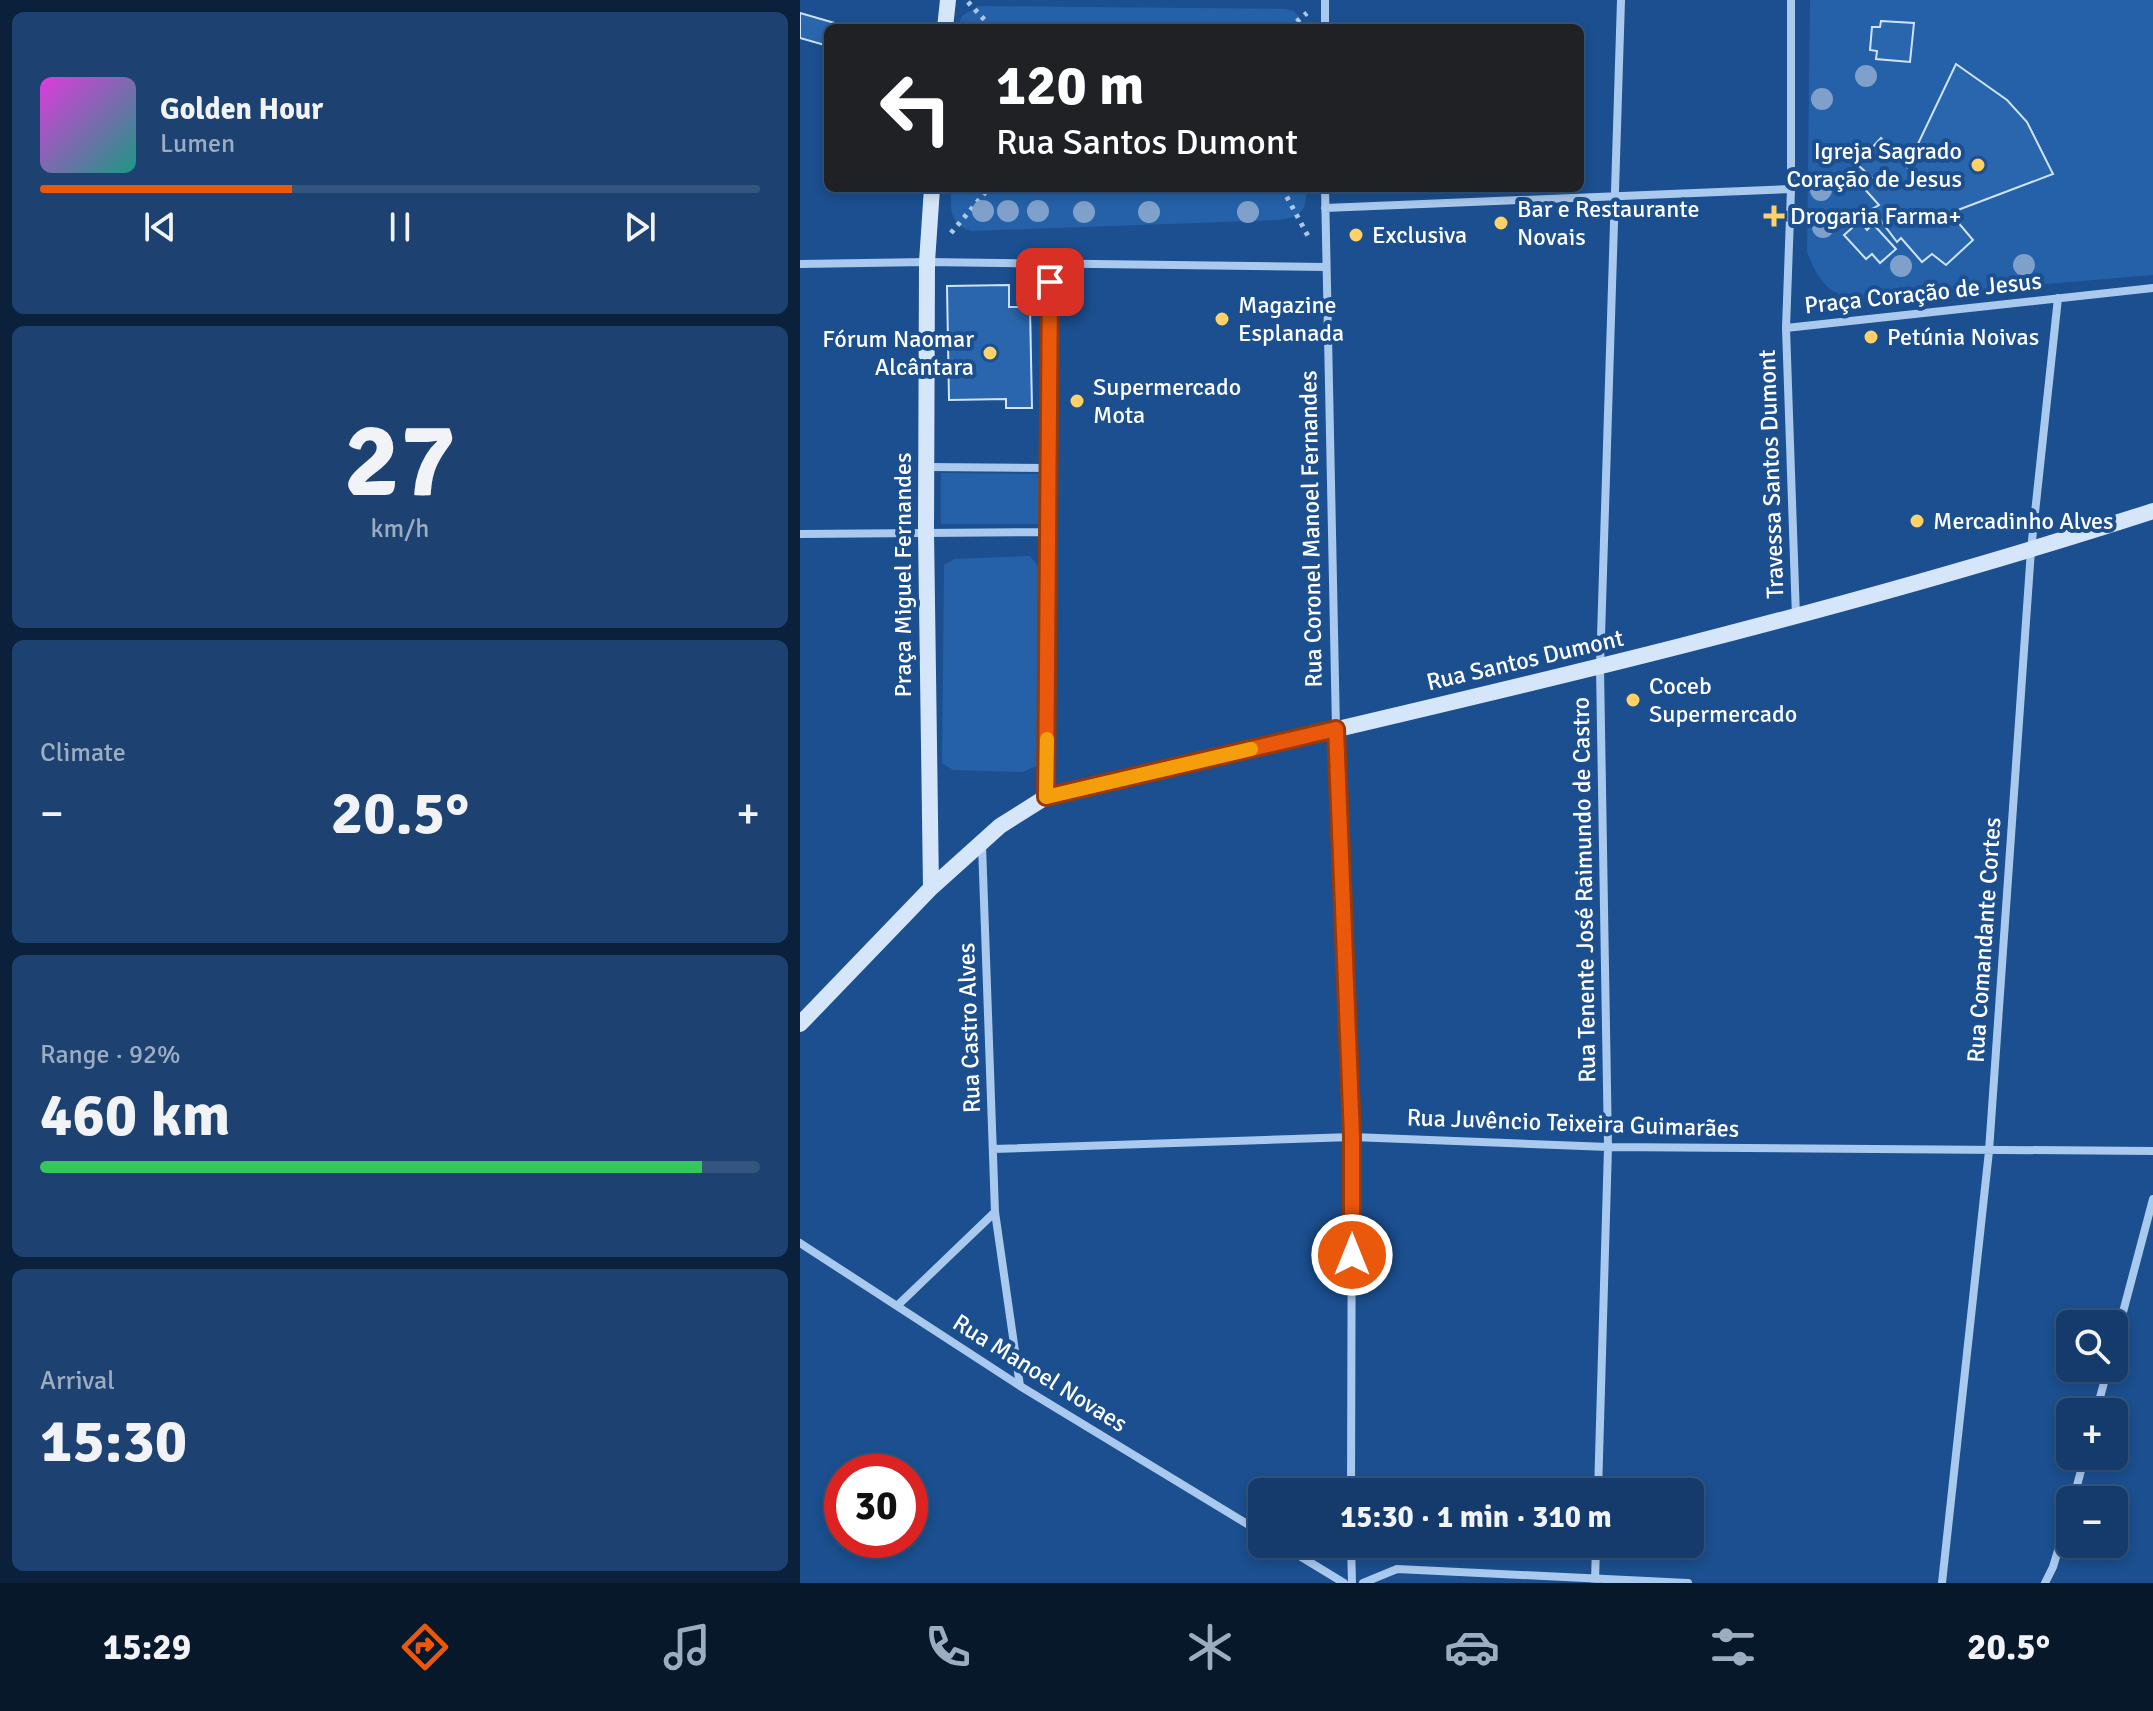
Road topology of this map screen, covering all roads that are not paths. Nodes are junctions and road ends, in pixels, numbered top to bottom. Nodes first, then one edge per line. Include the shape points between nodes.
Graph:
1 (948, 0) edge
2 (1325, 0) edge
3 (1621, 0) edge
4 (1791, 0) edge
5 (945, 24) edge
6 (1325, 24) edge
7 (1791, 189) junction
8 (932, 192) edge
9 (1325, 192) edge
10 (1614, 195) junction
11 (1325, 208) junction
12 (927, 262) junction
13 (800, 264) edge
14 (1051, 264) junction
15 (1325, 267) junction
16 (2153, 288) edge
17 (2058, 298) junction
18 (1786, 328) junction
19 (926, 467) junction
20 (1047, 468) junction
21 (2153, 511) edge
22 (926, 531) junction
23 (1050, 532) junction
24 (800, 534) edge
25 (2031, 550) junction
26 (1796, 617) junction
27 (1600, 668) junction
28 (1336, 729) junction
29 (1046, 797) junction
30 (982, 842) junction
31 (931, 888) junction
32 (800, 1024) edge
33 (1352, 1137) junction
34 (1608, 1147) junction
35 (993, 1149) junction
36 (1989, 1151) junction
37 (2153, 1151) edge
38 (2153, 1199) edge
39 (995, 1212) junction
40 (800, 1243) edge
41 (897, 1306) junction
42 (2124, 1310) edge
43 (1020, 1386) junction
44 (1351, 1478) edge
45 (1598, 1478) edge
46 (1248, 1524) edge
47 (2056, 1557) edge
48 (1303, 1558) edge
49 (1351, 1558) edge
50 (1596, 1558) edge
51 (1595, 1581) edge
52 (1344, 1583) edge
53 (1352, 1583) edge
54 (1363, 1583) edge
55 (1688, 1583) edge
56 (1942, 1583) edge
57 (2045, 1583) edge

1 - 5 main road
2 - 6 street
3 - 10 street, Rua Tenente José Raimundo de Castro
4 - 7 street, Praça Coração de Jesus
7 - 10 street
7 - 18 street, Praça Coração de Jesus
8 - 12 main road, Praça Miguel Fernandes
9 - 11 street, Rua Coronel Manoel Fernandes
10 - 11 street
10 - 27 street, Rua Tenente José Raimundo de Castro
11 - 15 street, Rua Coronel Manoel Fernandes
12 - 13 street
12 - 14 street
12 - 19 main road, Praça Miguel Fernandes
14 - 15 street
14 - 20 street
15 - 28 street, Rua Coronel Manoel Fernandes
16 - 17 street, Praça Coração de Jesus
17 - 18 street, Praça Coração de Jesus
17 - 25 street, Rua Comandante Cortes
18 - 26 street, Travessa Santos Dumont
19 - 20 street
19 - 22 main road, Praça Miguel Fernandes
20 - 23 street
21 - 25 main road, Rua Santos Dumont
22 - 23 street
22 - 24 street
22 - 31 main road, Praça Miguel Fernandes
23 - 29 street
25 - 26 main road, Rua Santos Dumont
25 - 36 street, Rua Comandante Cortes
26 - 27 main road, Rua Santos Dumont
27 - 28 main road, Rua Santos Dumont
27 - 34 street, Rua Tenente José Raimundo de Castro
28 - 29 main road, Rua Santos Dumont
28 - 33 street, Rua Coronel Manoel Fernandes
29 - 30 main road, Rua Santos Dumont
30 - 31 main road, Rua Santos Dumont
30 - 35 street, Rua Castro Alves
31 - 32 main road, Rua Santos Dumont
33 - 34 street, Rua Juvêncio Teixeira Guimarães
33 - 35 street, Rua Juvêncio Teixeira Guimarães
33 - 44 street, Rua Coronel Manoel Fernandes
34 - 36 street, Rua Juvêncio Teixeira Guimarães
34 - 45 street, Rua Tenente José Raimundo de Castro
35 - 39 street, Rua Castro Alves
36 - 37 street, Rua Juvêncio Teixeira Guimarães
36 - 56 street, Rua Comandante Cortes
38 - 42 street
39 - 41 street
39 - 43 street, Rua Castro Alves
40 - 41 street, Rua Manoel Novaes
41 - 43 street, Rua Manoel Novaes
43 - 46 street, Rua Manoel Novaes
47 - 57 street
48 - 52 street
49 - 53 street
50 - 51 street
51 - 54 street via 1397,1569
51 - 55 street

